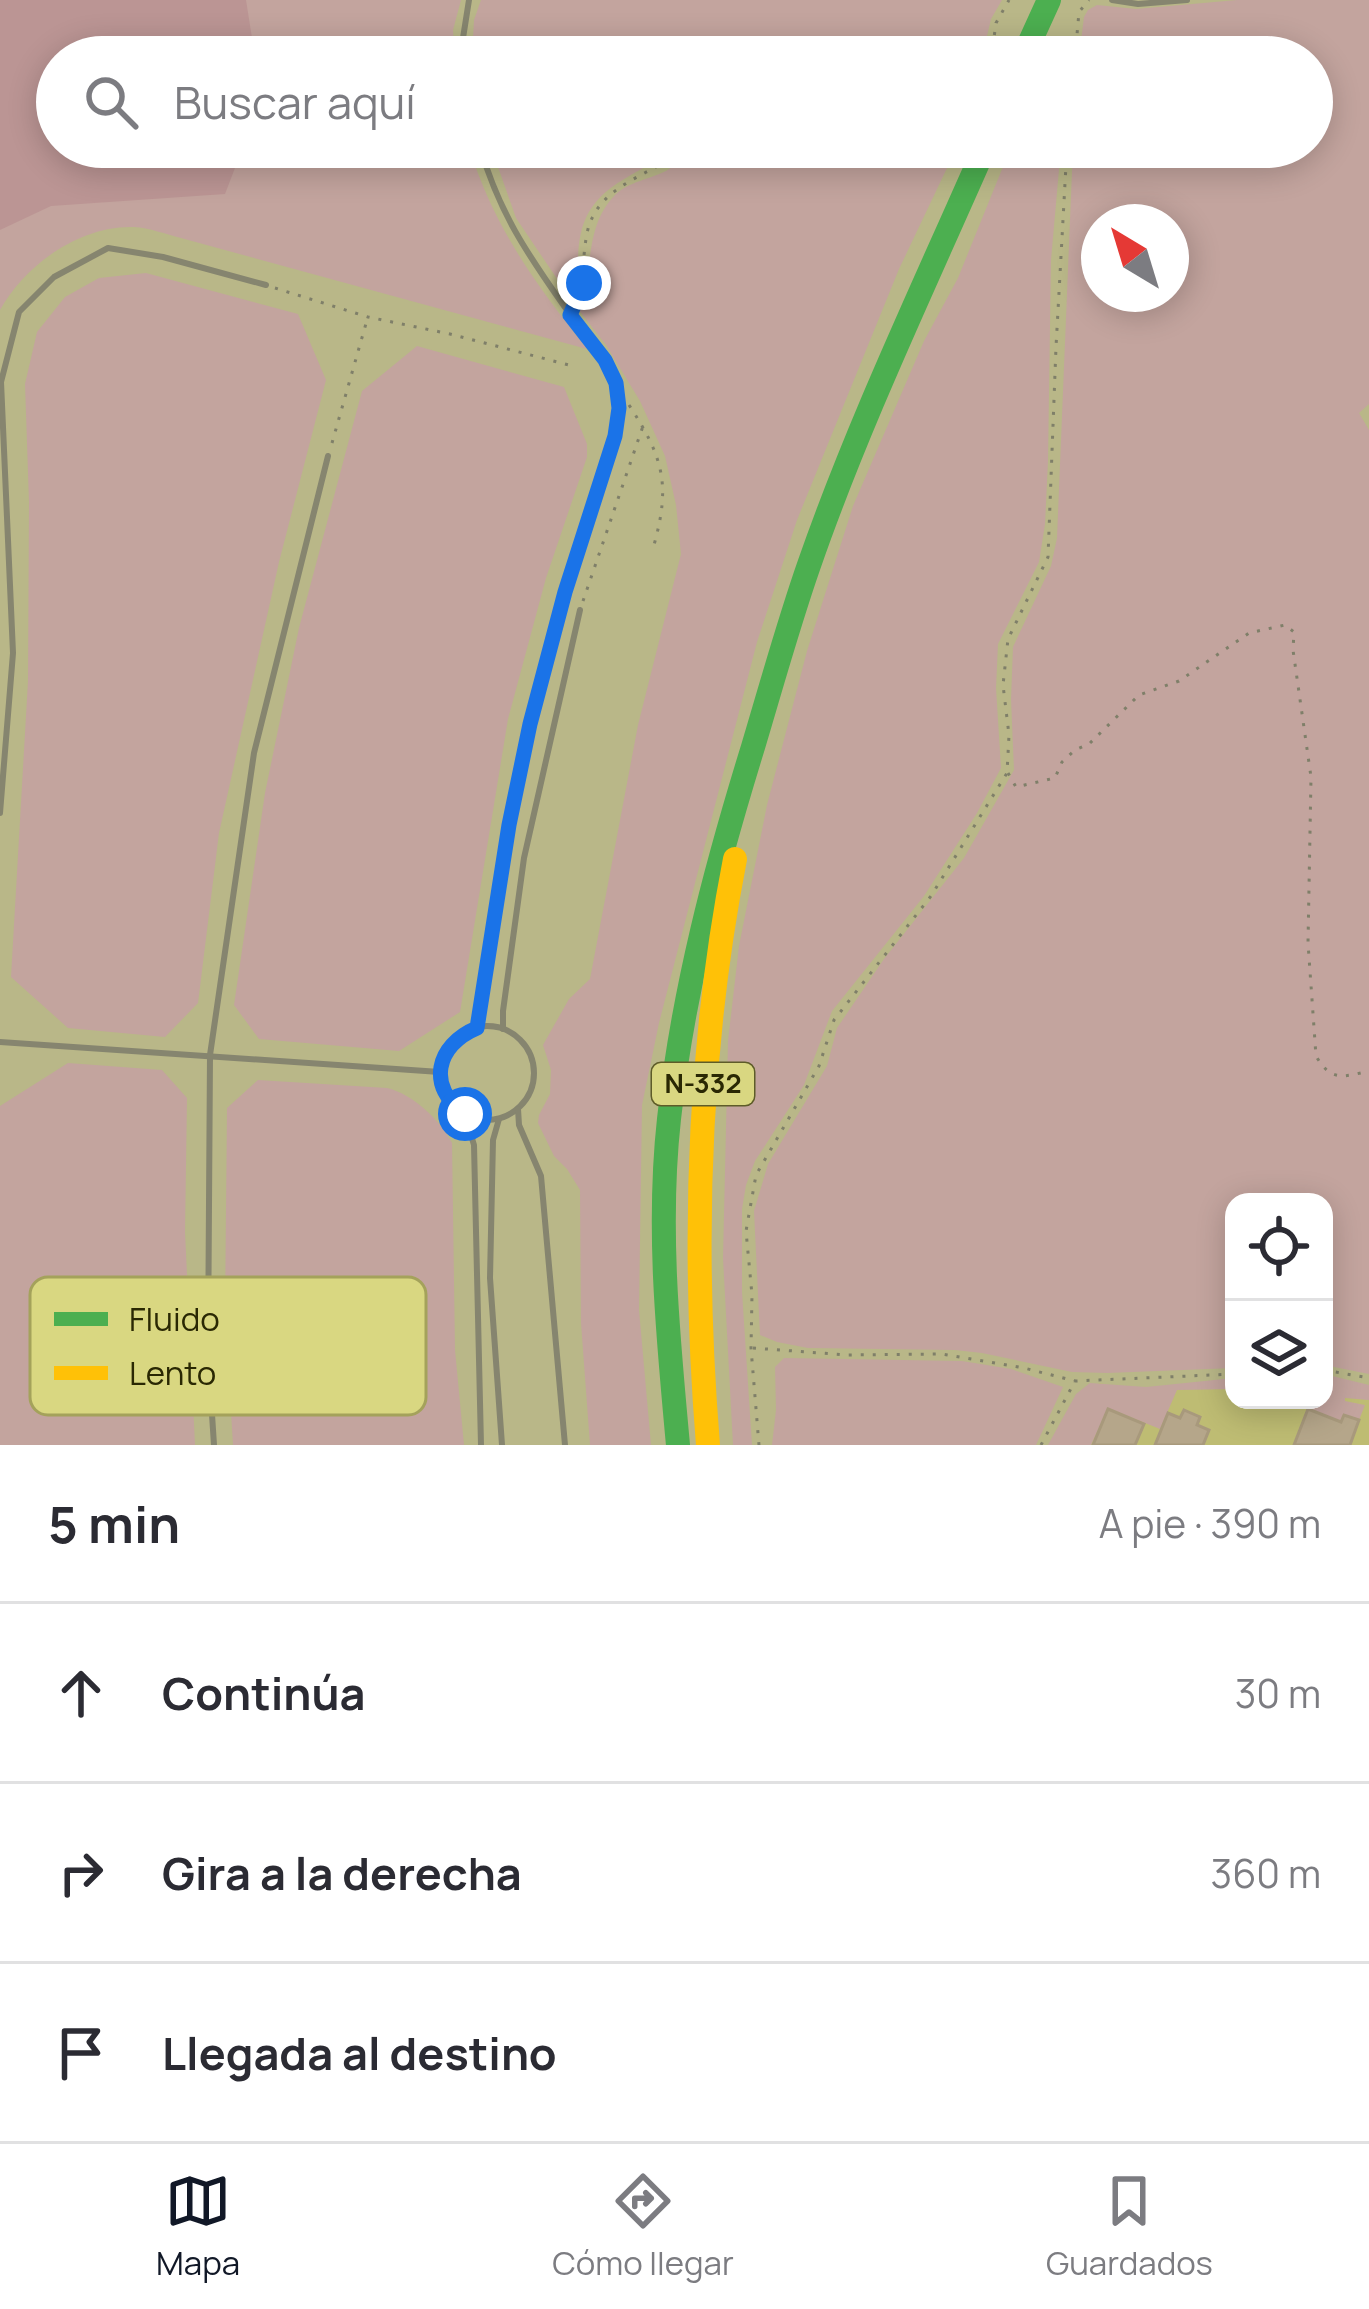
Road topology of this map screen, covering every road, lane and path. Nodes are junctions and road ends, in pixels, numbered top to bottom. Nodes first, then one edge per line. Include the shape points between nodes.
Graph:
1 (469, 0) edge
2 (1009, 0) edge
3 (1048, 0) edge
4 (1089, 0) edge
5 (1112, 0) edge
6 (1187, 0) edge
7 (463, 36) edge
8 (994, 36) edge
9 (1032, 36) edge
10 (1077, 36) edge
11 (487, 168) edge
12 (656, 168) edge
13 (976, 168) edge
14 (1066, 168) edge
15 (266, 285) joint
16 (570, 315) junction
17 (368, 317) junction
18 (569, 365) dead end
19 (616, 383) junction
20 (643, 427) junction
21 (328, 457) joint
22 (654, 545) dead end
23 (580, 610) joint
24 (759, 727) junction
25 (1007, 772) junction
26 (0, 813) edge
27 (477, 1028) junction
28 (503, 1029) junction
29 (0, 1042) edge
30 (210, 1055) junction
31 (440, 1072) junction
32 (1369, 1072) edge
33 (518, 1108) junction
34 (465, 1114) junction
35 (499, 1119) junction
36 (209, 1277) edge
37 (751, 1348) junction
38 (1333, 1372) edge
39 (1225, 1374) edge
40 (704, 1376) junction
41 (1369, 1378) edge
42 (1076, 1381) junction
43 (212, 1415) edge
44 (214, 1445) edge
45 (481, 1445) edge
46 (502, 1445) edge
47 (565, 1445) edge
48 (678, 1445) edge
49 (708, 1445) edge
50 (718, 1445) edge
51 (759, 1445) edge
52 (1041, 1445) edge

1 - 7 lane
2 - 8 path
3 - 9 highway
4 - 10 path
5 - 6 lane
11 - 16 lane via 519,242
12 - 16 path via 614,190 593,216 584,283
13 - 24 highway, N-332 via 828,514
14 - 25 path via 1048,557 1008,639
15 - 17 path
15 - 26 lane via 108,248 54,277 19,312 1,382 13,653
16 - 19 lane
17 - 18 path
17 - 21 path
19 - 20 path
19 - 27 lane via 615,436 530,724
20 - 22 path via 662,477
20 - 23 path
21 - 30 lane via 254,753
23 - 28 lane via 524,858
24 - 40 highway, N-332 via 715,964 702,1097 696,1234
24 - 48 highway, N-332 via 696,949 669,1121 666,1316
25 - 32 path via 1016,787 1055,778 1062,762 1139,695 1179,681 1250,632 1286,625 1294,632 1311,777 1316,1056 1342,1077
25 - 37 path via 931,896 834,1020 819,1066 756,1175 746,1232
27 - 28 lane
27 - 31 lane via 451,1044
28 - 33 lane via 522,1042 534,1069
29 - 30 lane
30 - 31 lane
30 - 36 lane
31 - 34 lane via 446,1097
33 - 35 lane
33 - 47 lane via 542,1176
34 - 35 lane
34 - 45 lane via 474,1145
35 - 46 lane via 490,1279
37 - 42 path via 942,1354
37 - 51 path
38 - 41 path
39 - 42 path
40 - 49 highway, N-332
40 - 50 highway
42 - 52 path
43 - 44 lane

